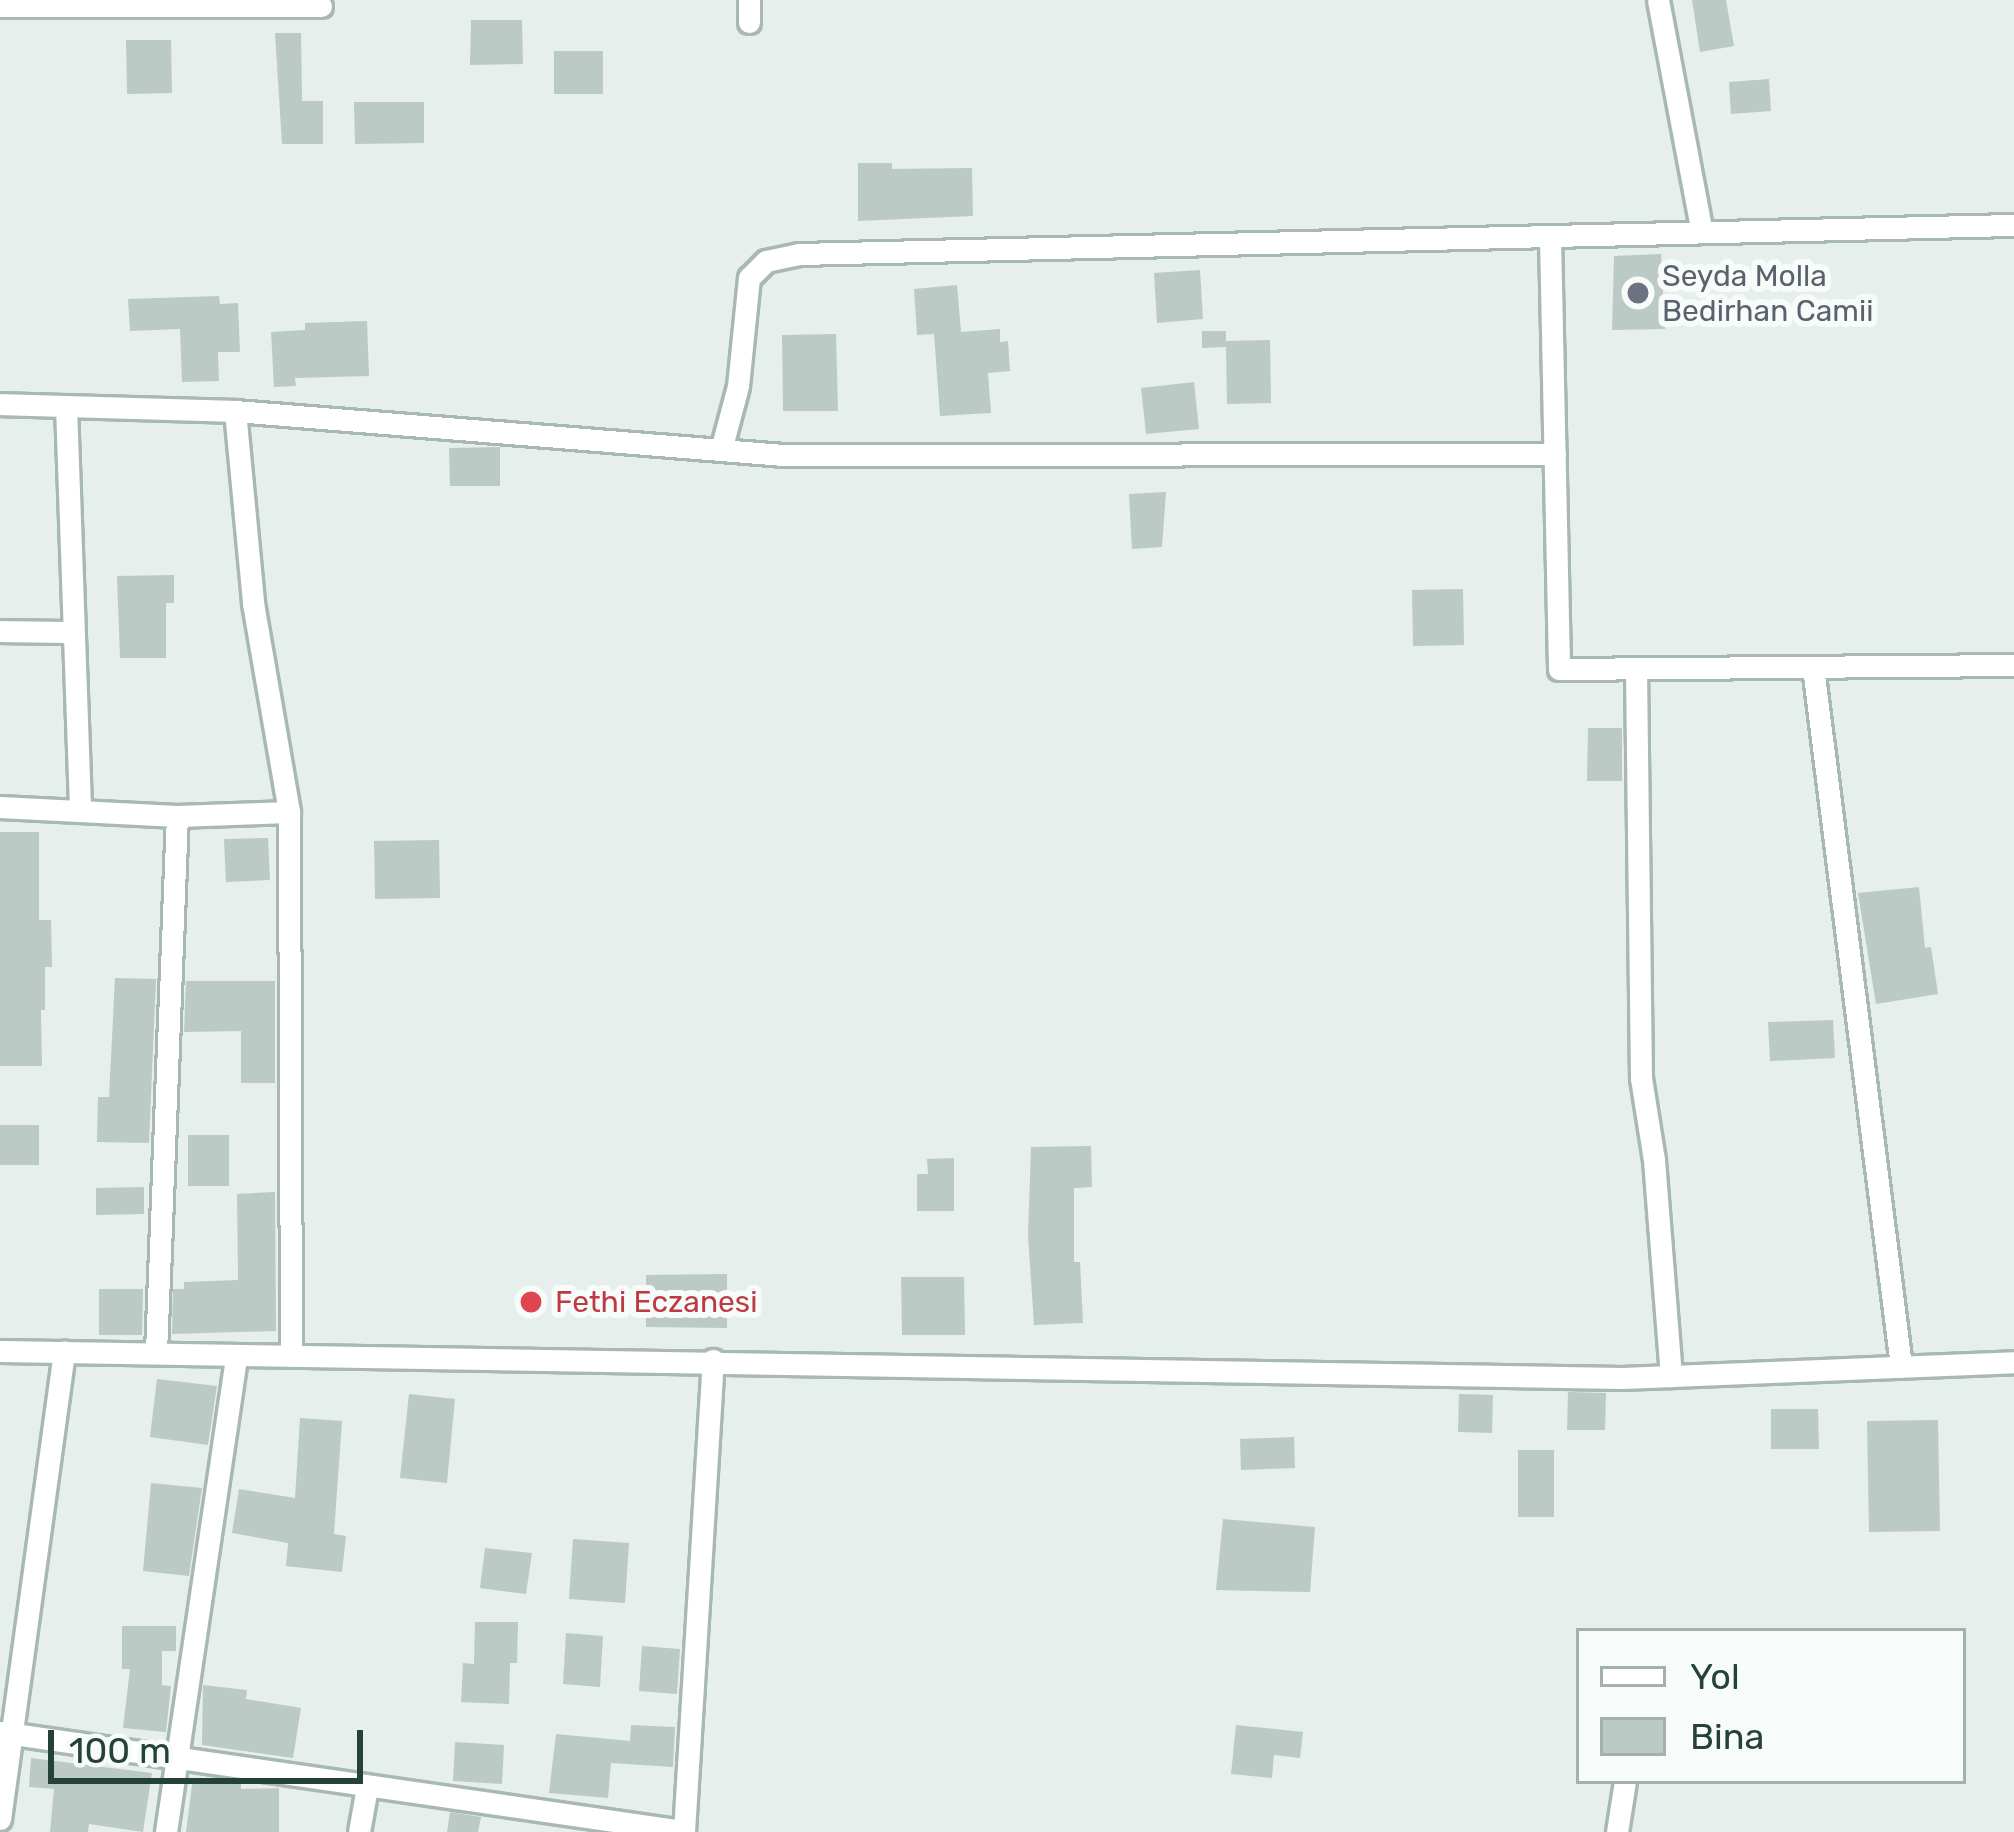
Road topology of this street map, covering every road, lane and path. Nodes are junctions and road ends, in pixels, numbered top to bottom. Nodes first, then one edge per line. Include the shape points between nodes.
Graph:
1 (1658, 0) edge
2 (239, 3) edge
3 (0, 6) edge
4 (321, 6) dead end
5 (2014, 225) edge
6 (1702, 232) junction
7 (1550, 237) junction
8 (0, 404) edge
9 (66, 406) junction
10 (235, 411) junction
11 (721, 450) junction
12 (1555, 454) junction
13 (0, 631) edge
14 (74, 632) junction
15 (2014, 665) edge
16 (1813, 667) junction
17 (1636, 668) junction
18 (0, 807) edge
19 (80, 810) junction
20 (289, 812) junction
21 (177, 816) junction
22 (0, 1351) edge
23 (64, 1351) junction
24 (157, 1352) junction
25 (291, 1356) junction
26 (236, 1358) junction
27 (713, 1360) junction
28 (2014, 1362) edge
29 (1901, 1366) junction
30 (1671, 1376) junction
31 (6, 1733) edge
32 (177, 1761) junction
33 (1624, 1784) edge
34 (367, 1787) junction
35 (0, 1819) edge
36 (582, 1824) edge
37 (166, 1832) edge
38 (359, 1832) edge
39 (684, 1832) edge
40 (1617, 1832) edge

1 - 6 street
2 - 3 street
2 - 4 street
5 - 6 street
6 - 7 street
7 - 11 street via 766,261 748,278 738,386
7 - 12 street
8 - 9 street
9 - 10 street
9 - 14 street
10 - 11 street
10 - 20 street via 253,603
11 - 12 street
12 - 17 street via 1559,669
13 - 14 street
14 - 19 street
15 - 16 street
16 - 17 street
16 - 29 street
17 - 30 street via 1641,1078
18 - 19 street
19 - 21 street
20 - 21 street
20 - 25 street
21 - 24 street
22 - 23 street
23 - 24 street
23 - 31 street
24 - 26 street
25 - 26 street
25 - 27 street
26 - 32 street
27 - 30 street
27 - 39 street
28 - 29 street
29 - 30 street
31 - 32 street
31 - 35 street
32 - 34 street
32 - 37 street
33 - 40 street
34 - 36 street
34 - 38 street
36 - 39 street

